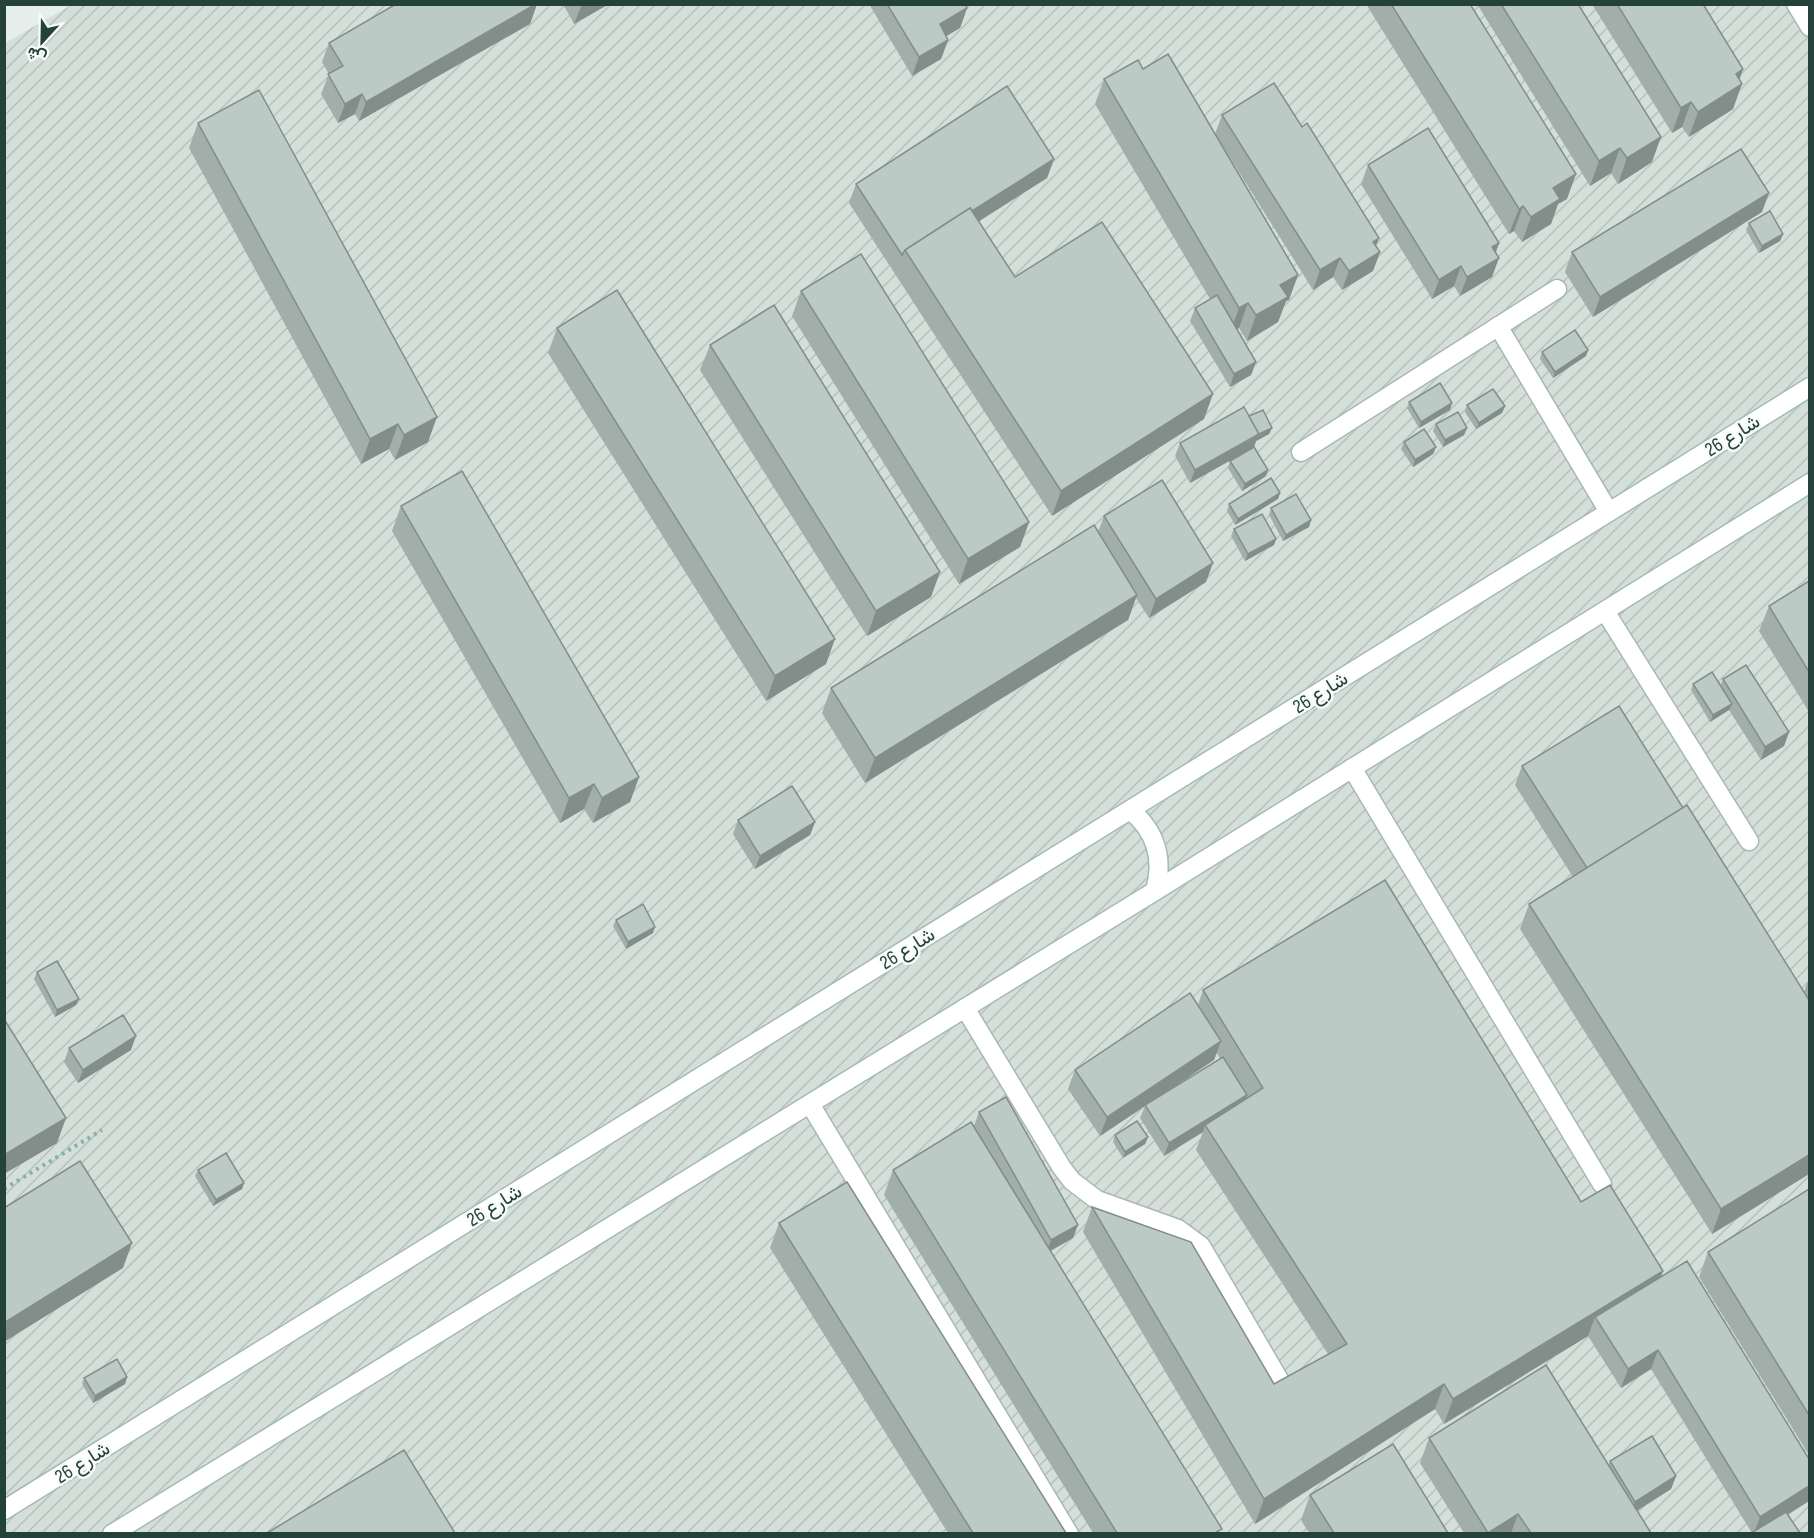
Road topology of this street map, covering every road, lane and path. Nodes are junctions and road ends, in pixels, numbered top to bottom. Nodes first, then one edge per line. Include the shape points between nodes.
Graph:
1 (1796, 4) edge
2 (1809, 27) edge
3 (1557, 289) dead end
4 (1498, 326) junction
5 (1809, 377) edge
6 (1809, 387) edge
7 (1791, 399) junction
8 (1301, 452) dead end
9 (1809, 483) edge
10 (1609, 512) junction
11 (1605, 611) junction
12 (1352, 768) junction
13 (1130, 810) junction
14 (1749, 841) dead end
15 (1155, 891) junction
16 (965, 1008) junction
17 (810, 1104) junction
18 (102, 1130) dead end
19 (1602, 1184) dead end
20 (4, 1190) edge
21 (1284, 1388) edge
22 (4, 1509) edge
23 (112, 1533) edge
24 (1069, 1533) edge

1 - 2 street
3 - 4 street
4 - 8 street
4 - 10 street
5 - 7 street
6 - 7 street, شارع 26
7 - 10 street, شارع 26
9 - 11 street
10 - 13 street, شارع 26
11 - 12 street
11 - 14 street
12 - 15 street
12 - 19 street
13 - 15 street via 1142,820 1157,846 1159,876
13 - 22 street, شارع 26
15 - 16 street
16 - 17 street
16 - 21 street via 1072,1180 1097,1200 1178,1229 1201,1246
17 - 23 street
17 - 24 street
18 - 20 path

